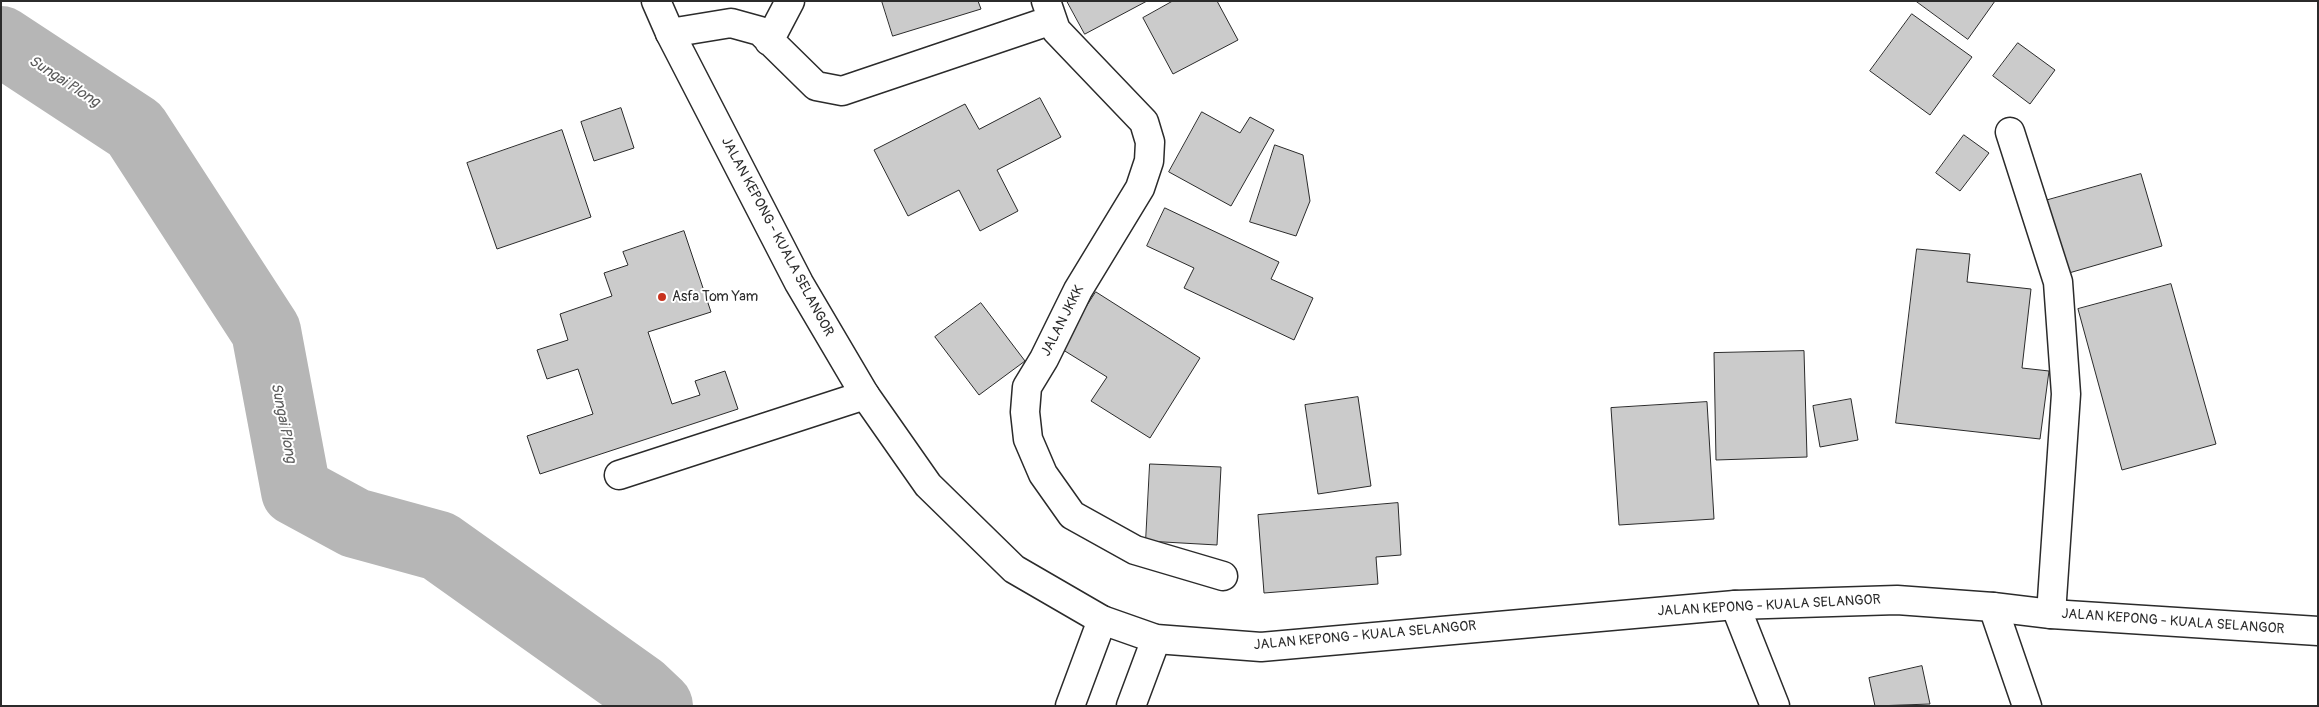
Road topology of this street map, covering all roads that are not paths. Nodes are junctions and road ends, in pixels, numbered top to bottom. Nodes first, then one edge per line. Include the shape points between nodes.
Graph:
1 (656, 1) edge
2 (790, 1) edge
3 (1049, 10) edge
4 (670, 32) junction
5 (770, 41) junction
6 (2010, 132) dead end
7 (865, 395) junction
8 (619, 475) dead end
9 (1223, 576) dead end
10 (1735, 605) junction
11 (1993, 607) junction
12 (2051, 614) junction
13 (1102, 620) junction
14 (2318, 631) edge
15 (1156, 640) junction
16 (1070, 706) edge
17 (1132, 706) edge
18 (1775, 706) edge
19 (2027, 706) edge

1 - 4 main road, JALAN KEPONG - KUALA SELANGOR
2 - 5 main road
3 - 5 main road via 842,91 816,86
3 - 9 main road, JALAN JKKK via 1063,39 1144,122 1150,142 1149,161 1140,188 1078,290 1027,387 1028,439 1043,474 1072,515 1135,550
4 - 5 main road via 731,23 760,31
4 - 7 main road, JALAN KEPONG - KUALA SELANGOR via 799,283
6 - 12 main road via 2058,282 2066,394
7 - 8 main road
7 - 13 main road, JALAN KEPONG - KUALA SELANGOR via 928,485 1014,569
10 - 11 main road, JALAN KEPONG - KUALA SELANGOR via 1897,600
10 - 15 main road, JALAN KEPONG - KUALA SELANGOR via 1261,647
10 - 18 main road
11 - 12 main road, JALAN KEPONG - KUALA SELANGOR
11 - 19 main road
12 - 14 main road, JALAN KEPONG - KUALA SELANGOR
13 - 15 main road, JALAN KEPONG - KUALA SELANGOR
13 - 16 main road
15 - 17 main road

